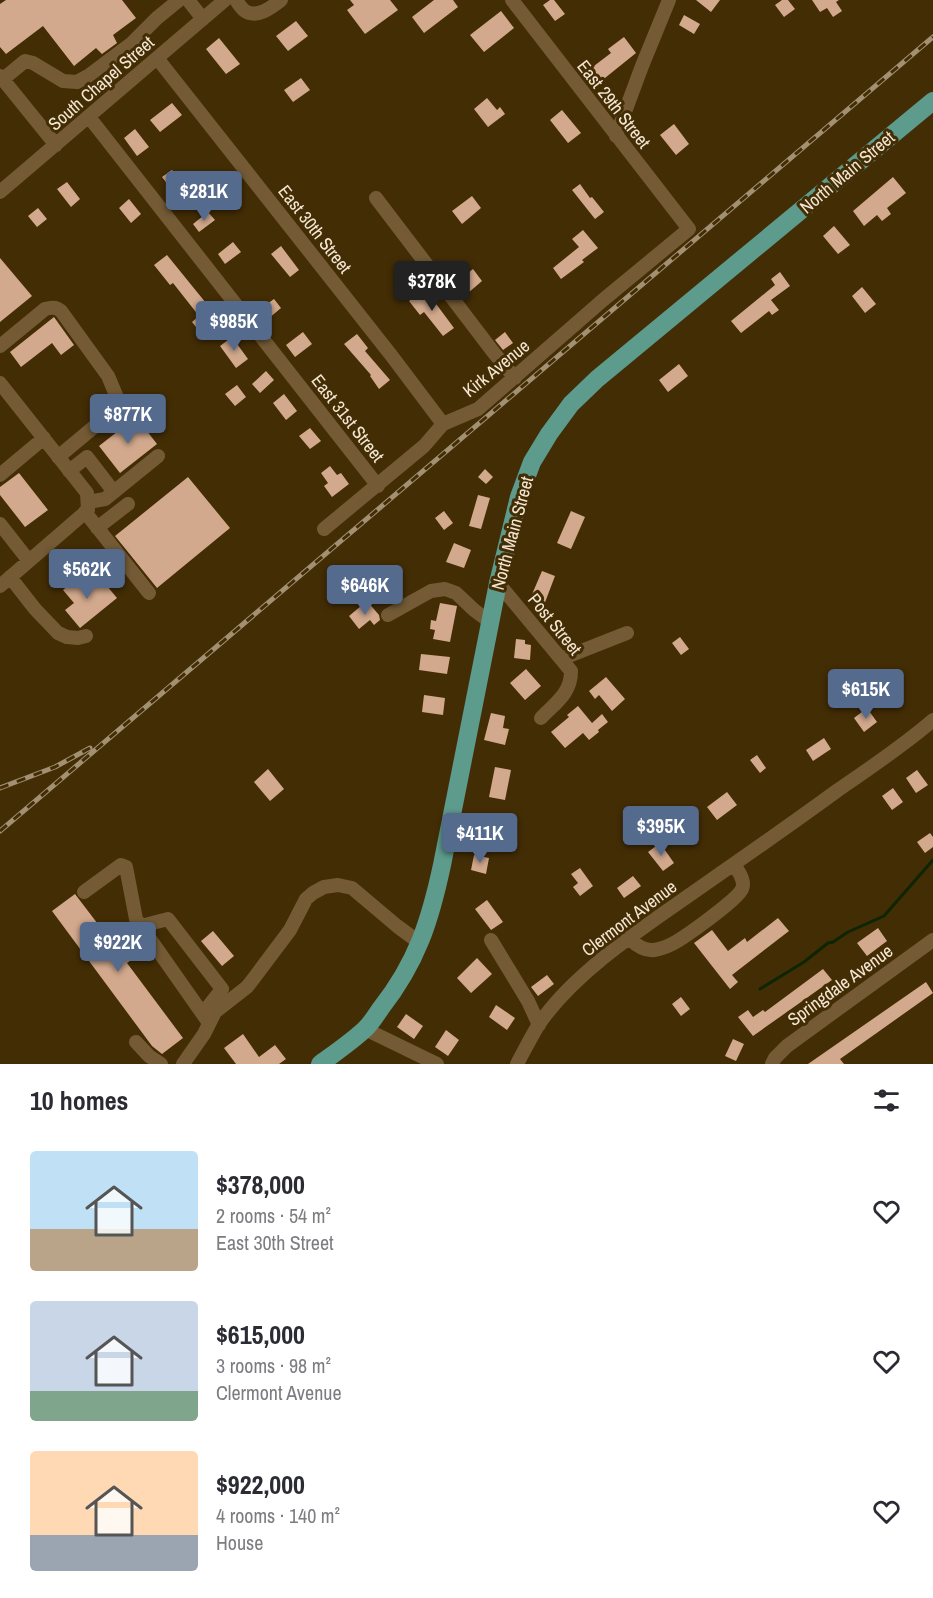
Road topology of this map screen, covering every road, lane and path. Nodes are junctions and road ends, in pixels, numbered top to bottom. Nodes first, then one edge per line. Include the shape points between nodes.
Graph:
1 (179, 0) edge
2 (188, 0) edge
3 (225, 0) edge
4 (236, 0) edge
5 (281, 0) edge
6 (512, 0) edge
7 (669, 0) edge
8 (203, 19) junction
9 (157, 58) junction
10 (1, 77) edge
11 (933, 100) edge
12 (89, 117) junction
13 (616, 136) junction
14 (56, 145) junction
15 (0, 192) edge
16 (376, 198) dead end
17 (689, 229) joint
18 (0, 346) edge
19 (515, 378) junction
20 (0, 383) edge
21 (443, 424) junction
22 (44, 438) junction
23 (158, 456) dead end
24 (58, 457) junction
25 (69, 471) junction
26 (0, 475) edge
27 (378, 486) junction
28 (114, 492) junction
29 (128, 504) dead end
30 (87, 508) junction
31 (0, 524) edge
32 (97, 528) junction
33 (324, 529) dead end
34 (29, 561) junction
35 (5, 582) edge
36 (498, 583) junction
37 (149, 593) dead end
38 (388, 615) dead end
39 (490, 622) junction
40 (627, 633) dead end
41 (86, 636) dead end
42 (561, 659) junction
43 (541, 718) dead end
44 (933, 720) edge
45 (734, 864) junction
46 (84, 892) dead end
47 (141, 926) junction
48 (630, 939) junction
49 (491, 940) dead end
50 (933, 940) edge
51 (420, 943) junction
52 (206, 1018) junction
53 (539, 1024) junction
54 (365, 1029) junction
55 (136, 1042) dead end
56 (161, 1064) edge
57 (183, 1064) edge
58 (320, 1064) edge
59 (437, 1064) edge
60 (517, 1064) edge
61 (772, 1064) edge

1 - 10 street via 132,43 77,82 63,81 24,61
2 - 8 street
3 - 8 street, South Chapel Street
4 - 5 street via 252,13 268,10
6 - 13 street, East 29th Street
7 - 13 street
8 - 9 street, South Chapel Street
9 - 12 street, South Chapel Street
9 - 21 street, East 30th Street
10 - 14 street
11 - 36 main road, North Main Street via 571,404 532,462 519,497
12 - 14 street, South Chapel Street
12 - 27 street, East 31st Street
13 - 17 street, East 29th Street
14 - 15 street, South Chapel Street
16 - 19 street
17 - 19 street, Kirk Avenue
18 - 24 street via 45,309 57,308 108,376 116,395 112,412
19 - 21 street, Kirk Avenue via 478,409
20 - 22 street
21 - 27 street, Kirk Avenue
22 - 24 street
22 - 26 street
23 - 28 street
24 - 25 street
25 - 28 street via 87,457
25 - 30 street via 87,493
27 - 33 street, Kirk Avenue
28 - 30 street
29 - 32 street
30 - 32 street
30 - 34 street
31 - 34 street
32 - 37 street
34 - 35 street
35 - 41 street via 58,633 67,637
36 - 39 main road, North Main Street
36 - 42 street, Post Street
38 - 39 street via 431,591 445,589 456,593
39 - 51 main road, North Main Street via 433,907
40 - 42 street
42 - 43 street, Post Street via 571,672 571,681 567,691
44 - 45 street, Clermont Avenue
45 - 48 street, Clermont Avenue
45 - 48 street via 743,882 742,889 687,935 657,950 641,947
46 - 47 street via 121,865 126,867 136,919
47 - 52 street
47 - 52 street via 168,919 222,989
48 - 53 street, Clermont Avenue via 577,981
49 - 53 street
50 - 61 street, Springdale Avenue via 787,1046
51 - 52 street via 352,888 324,888 306,899 290,930 247,987
51 - 54 main road, North Main Street via 394,992
52 - 57 street
53 - 60 street, Clermont Avenue
54 - 58 main road, North Main Street
54 - 59 street
55 - 56 street

